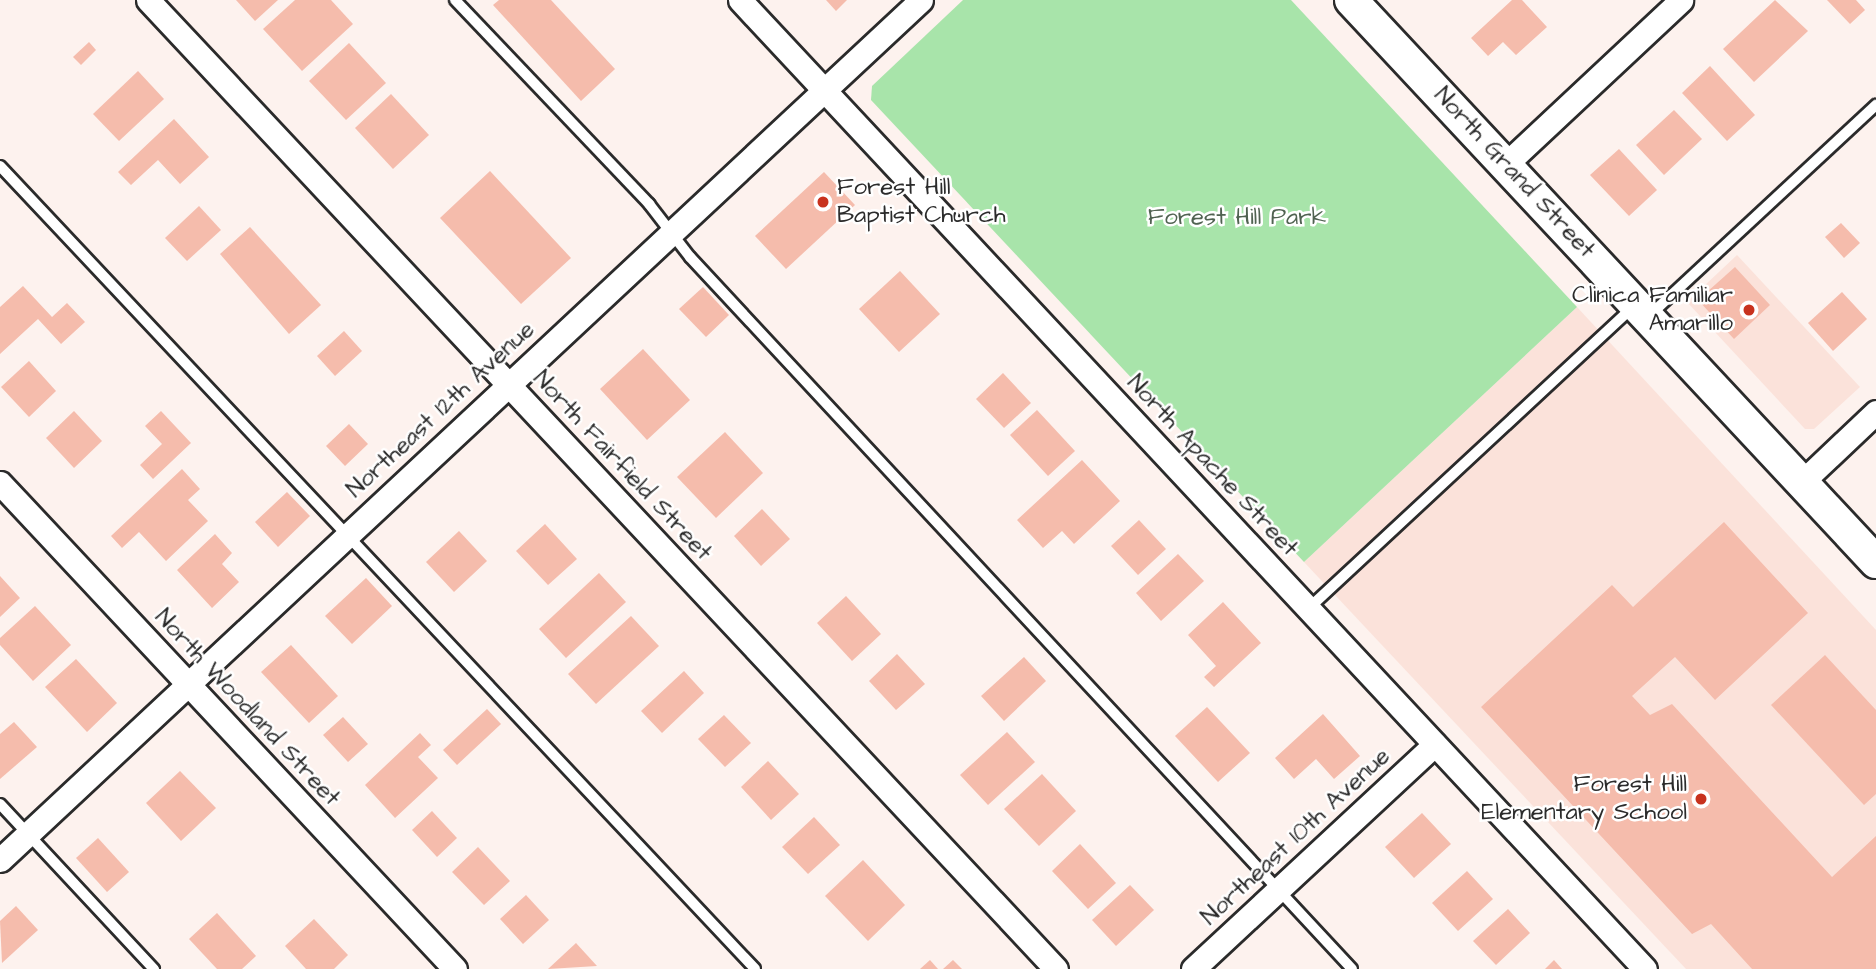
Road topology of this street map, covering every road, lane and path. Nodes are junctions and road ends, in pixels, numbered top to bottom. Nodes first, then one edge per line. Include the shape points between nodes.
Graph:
1 (148, 0) edge
2 (455, 0) edge
3 (740, 0) edge
4 (921, 0) edge
5 (1681, 0) edge
6 (1358, 2) edge
7 (824, 90) junction
8 (1876, 105) edge
9 (1506, 164) junction
10 (0, 166) edge
11 (670, 231) junction
12 (1642, 311) junction
13 (509, 384) junction
14 (1876, 412) edge
15 (1802, 482) junction
16 (0, 483) edge
17 (347, 533) junction
18 (1876, 562) edge
19 (1309, 608) junction
20 (188, 684) junction
21 (1435, 744) junction
22 (0, 804) edge
23 (28, 834) junction
24 (0, 860) edge
25 (1278, 890) junction
26 (154, 969) edge
27 (455, 969) edge
28 (755, 969) edge
29 (1056, 969) edge
30 (1193, 969) edge
31 (1352, 969) edge
32 (1644, 969) edge

1 - 13 street, North Fairfield Street
2 - 11 lane
3 - 7 street, North Apache Street
4 - 7 street, Northeast 12th Avenue
5 - 9 street
6 - 9 main road, North Grand Street
7 - 11 street, Northeast 12th Avenue
7 - 19 street, North Apache Street
8 - 12 lane
9 - 12 main road, North Grand Street
10 - 17 lane
11 - 13 street, Northeast 12th Avenue
11 - 25 lane
12 - 15 main road, North Grand Street
12 - 19 lane
13 - 17 street, Northeast 12th Avenue
13 - 29 street, North Fairfield Street
14 - 15 street
15 - 18 main road, North Grand Street
16 - 20 street, North Woodland Street
17 - 20 street, Northeast 12th Avenue
17 - 28 lane
19 - 21 street, North Apache Street
20 - 23 street, Northeast 12th Avenue
20 - 27 street, North Woodland Street
21 - 25 street, Northeast 10th Avenue
21 - 32 street, North Apache Street
22 - 23 lane
23 - 24 street, Northeast 12th Avenue
23 - 26 lane
25 - 30 street, Northeast 10th Avenue
25 - 31 lane

